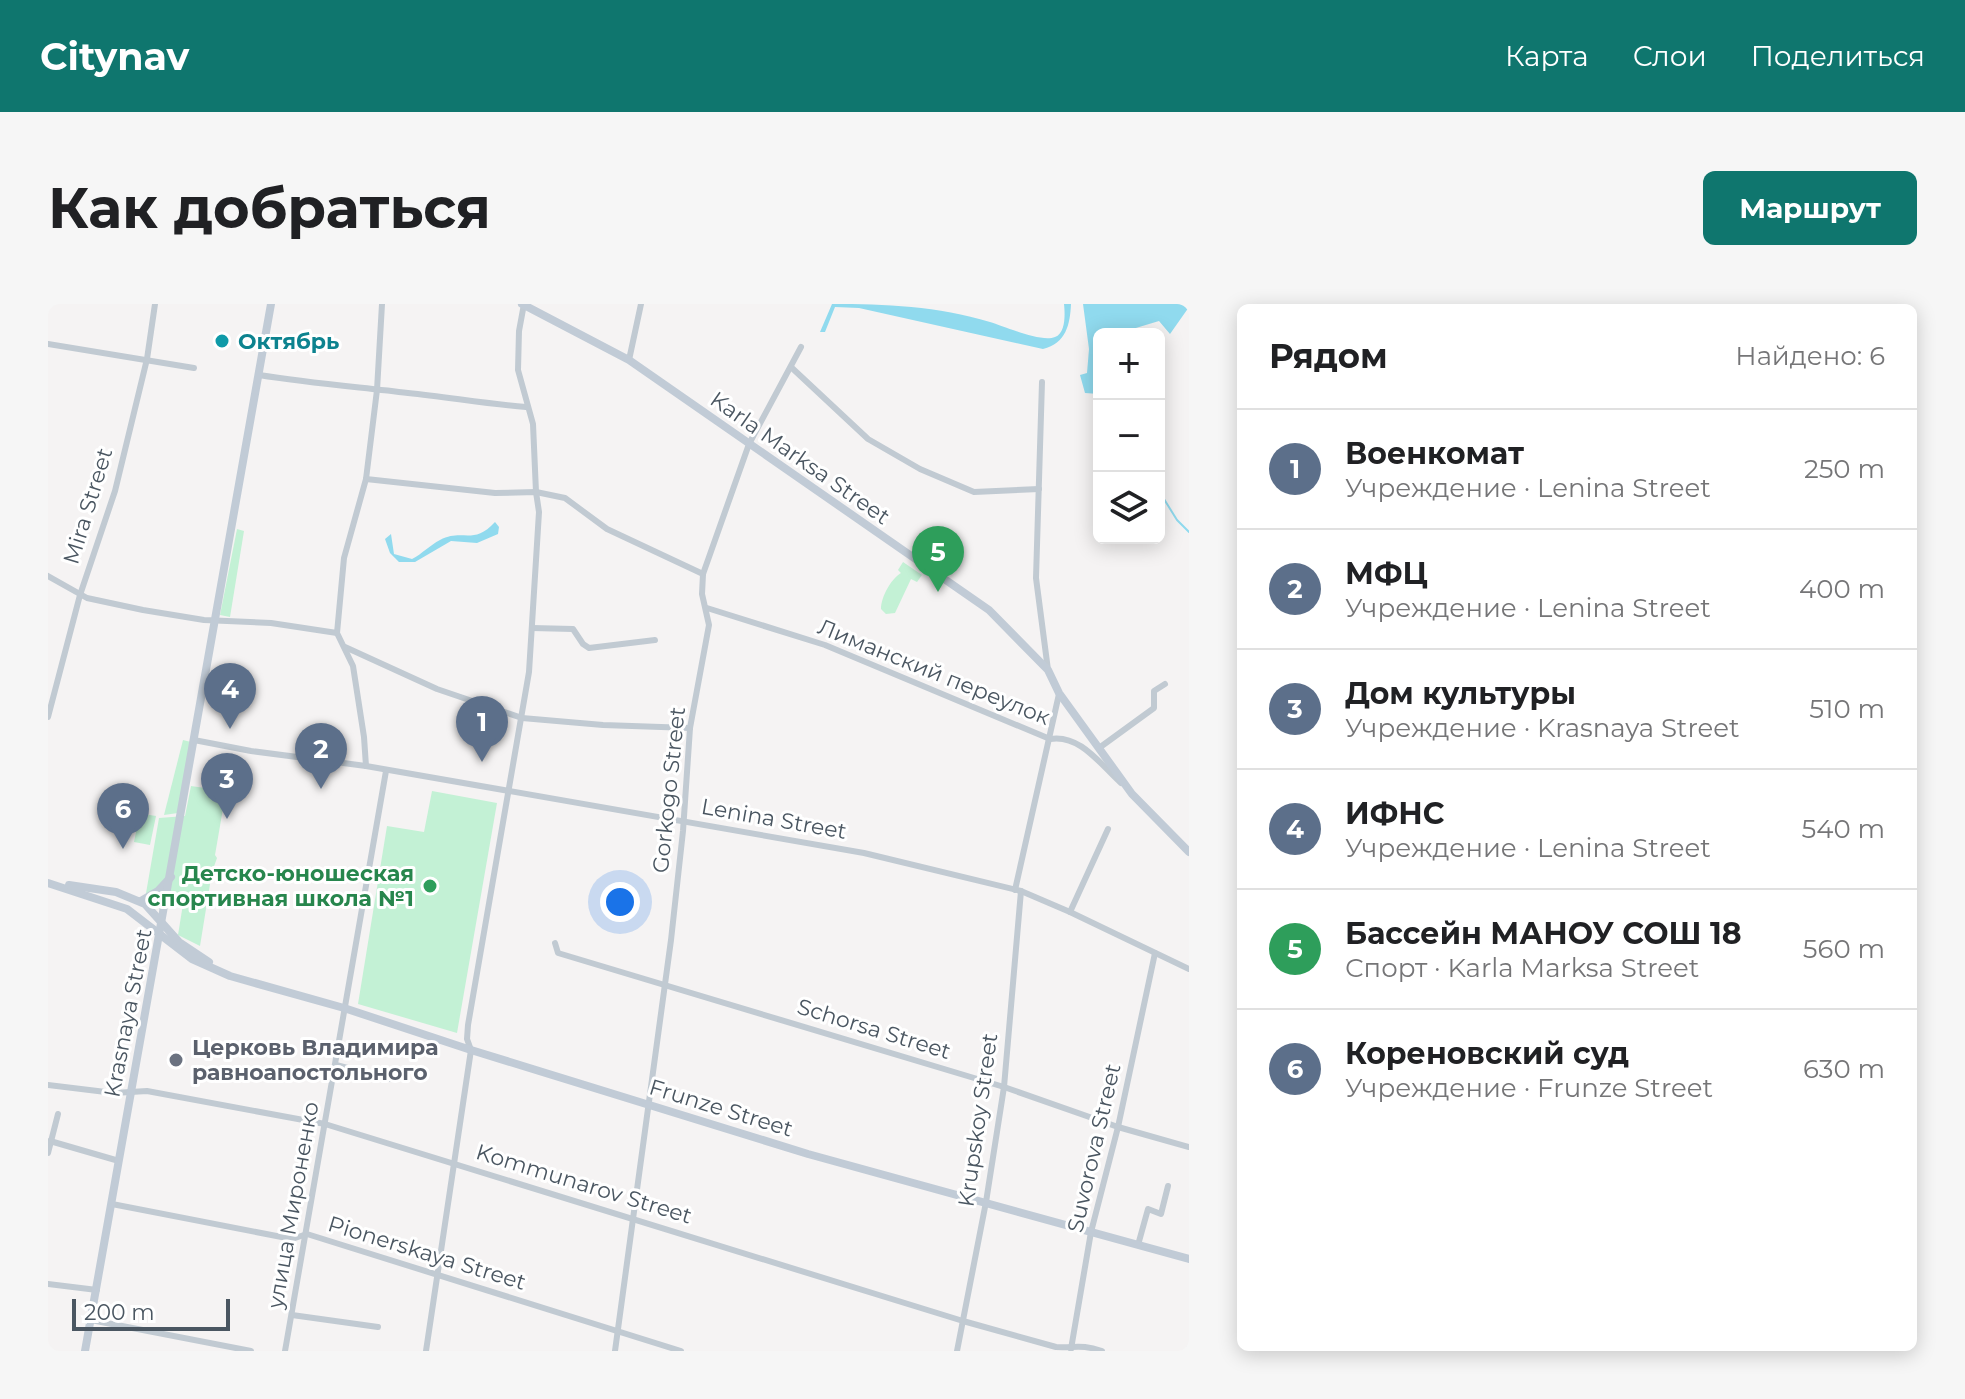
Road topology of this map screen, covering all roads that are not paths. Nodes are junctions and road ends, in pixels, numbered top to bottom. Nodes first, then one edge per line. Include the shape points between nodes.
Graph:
1 (155, 304) edge
2 (271, 304) edge
3 (382, 304) edge
4 (523, 304) edge
5 (641, 304) edge
6 (48, 344) edge
7 (801, 347) dead end
8 (147, 359) junction
9 (629, 360) junction
10 (194, 368) dead end
11 (792, 368) junction
12 (259, 375) junction
13 (1042, 382) dead end
14 (377, 390) junction
15 (526, 407) junction
16 (749, 444) junction
17 (366, 479) junction
18 (1039, 489) junction
19 (536, 492) junction
20 (703, 574) junction
21 (48, 576) edge
22 (80, 595) junction
23 (707, 608) junction
24 (215, 621) junction
25 (532, 628) junction
26 (337, 633) junction
27 (655, 640) dead end
28 (344, 646) junction
29 (1048, 670) junction
30 (1165, 684) dead end
31 (1059, 693) junction
32 (48, 717) edge
33 (522, 718) junction
34 (690, 728) junction
35 (1050, 739) junction
36 (194, 740) junction
37 (1099, 748) junction
38 (366, 766) junction
39 (386, 771) junction
40 (508, 792) junction
41 (1132, 794) junction
42 (683, 821) junction
43 (1108, 829) dead end
44 (1189, 852) edge
45 (171, 876) junction
46 (48, 883) edge
47 (1018, 890) junction
48 (141, 901) junction
49 (1070, 912) junction
50 (163, 923) junction
51 (161, 936) junction
52 (555, 943) dead end
53 (1155, 953) junction
54 (1189, 969) edge
55 (246, 979) junction
56 (665, 986) junction
57 (344, 1008) junction
58 (471, 1050) junction
59 (336, 1065) junction
60 (390, 1079) dead end
61 (48, 1085) edge
62 (1004, 1087) junction
63 (132, 1091) junction
64 (647, 1104) junction
65 (58, 1114) dead end
66 (325, 1124) junction
67 (1118, 1127) junction
68 (50, 1141) edge
69 (1189, 1147) edge
70 (48, 1153) edge
71 (119, 1161) junction
72 (455, 1163) junction
73 (1168, 1186) dead end
74 (986, 1202) junction
75 (112, 1204) junction
76 (634, 1218) junction
77 (1091, 1232) junction
78 (307, 1234) junction
79 (1138, 1245) junction
80 (1189, 1259) edge
81 (437, 1274) junction
82 (48, 1284) edge
83 (97, 1290) junction
84 (292, 1315) junction
85 (91, 1320) junction
86 (963, 1321) junction
87 (378, 1327) dead end
88 (618, 1332) junction
89 (1071, 1349) edge
90 (85, 1351) edge
91 (251, 1351) edge
92 (285, 1351) edge
93 (426, 1351) edge
94 (615, 1351) edge
95 (681, 1351) edge
96 (957, 1351) edge
97 (1102, 1351) edge

1 - 8 street, Mira Street
2 - 12 main road, Krasnaya Street
3 - 14 street
4 - 9 main road, Karla Marksa Street
4 - 15 street via 518,370
5 - 9 street
6 - 8 street
7 - 11 street, Gorkogo Street
8 - 10 street
8 - 22 street, Mira Street via 115,491
9 - 16 main road, Karla Marksa Street
11 - 16 street, Gorkogo Street
11 - 18 street via 868,439 920,469 974,492
12 - 14 street
12 - 24 main road, Krasnaya Street
13 - 18 street
14 - 15 street
14 - 17 street
15 - 19 street via 533,424
16 - 20 street, Gorkogo Street
16 - 29 main road, Karla Marksa Street via 989,610
17 - 19 street via 495,493
17 - 26 street via 344,558
18 - 29 street via 1036,578
19 - 20 street via 565,498 607,529
19 - 25 street
20 - 23 street, Gorkogo Street
21 - 22 street
22 - 24 street
22 - 32 street, Mira Street
23 - 34 street, Gorkogo Street via 709,625
23 - 35 street, Лиманский переулок via 825,645
24 - 26 street
24 - 36 main road, Krasnaya Street
25 - 27 street via 573,629 589,648
25 - 33 street
26 - 28 street
28 - 33 street via 437,689
28 - 38 street via 353,666
29 - 31 main road, Karla Marksa Street
30 - 37 street via 1154,691 1154,708
31 - 35 street, Krupskoy Street
31 - 37 main road, Karla Marksa Street
33 - 34 street
33 - 40 street
34 - 42 street, Gorkogo Street
35 - 41 street, Лиманский переулок via 1066,738 1081,746
35 - 47 street, Krupskoy Street
36 - 38 street, Lenina Street
36 - 45 main road, Krasnaya Street
37 - 41 main road, Karla Marksa Street
38 - 39 street, Lenina Street
39 - 40 street, Lenina Street
39 - 57 street, улица Мироненко
40 - 42 street, Lenina Street
40 - 58 street via 468,1025
41 - 44 main road, Karla Marksa Street
42 - 47 street, Lenina Street via 864,853
42 - 56 street, Gorkogo Street
43 - 49 street
45 - 48 main road
45 - 50 main road, Krasnaya Street
46 - 48 main road, Frunze Street via 106,890
46 - 51 main road, Frunze Street via 127,909
47 - 49 street, Lenina Street
47 - 62 street, Krupskoy Street
48 - 50 main road, Frunze Street
49 - 53 street, Lenina Street
50 - 51 main road, Krasnaya Street
50 - 55 main road, Frunze Street via 179,942 210,963
51 - 55 main road, Frunze Street via 192,959
51 - 63 main road, Krasnaya Street
52 - 56 street, Schorsa Street via 558,953
53 - 54 street, Lenina Street
53 - 67 street, Suvorova Street
55 - 57 main road, Frunze Street
56 - 62 street, Schorsa Street
56 - 64 street, Gorkogo Street
57 - 58 main road, Frunze Street
57 - 59 street, улица Мироненко
58 - 64 main road, Frunze Street
58 - 72 street
59 - 60 street
59 - 66 street, улица Мироненко
61 - 63 street, Kommunarov Street
62 - 67 street, Schorsa Street
62 - 74 street, Krupskoy Street
63 - 66 street, Kommunarov Street
63 - 71 main road, Krasnaya Street
64 - 74 main road, Frunze Street
64 - 76 street, Gorkogo Street
65 - 68 street
66 - 72 street, Kommunarov Street
66 - 78 street, улица Мироненко
67 - 69 street, Schorsa Street
67 - 77 street, Suvorova Street
68 - 70 street
68 - 71 street
71 - 75 main road, Krasnaya Street
72 - 76 street, Kommunarov Street
72 - 81 street
73 - 79 street via 1161,1214 1148,1209
74 - 77 main road, Frunze Street
74 - 86 street, Krupskoy Street
75 - 78 street, Pionerskaya Street via 292,1239
75 - 83 main road, Krasnaya Street
76 - 86 street, Kommunarov Street
76 - 88 street, Gorkogo Street
77 - 79 main road, Frunze Street
77 - 89 street, Suvorova Street
78 - 81 street, Pionerskaya Street
78 - 84 street, улица Мироненко
79 - 80 main road, Frunze Street
81 - 88 street, Pionerskaya Street
81 - 93 street
82 - 83 street
83 - 85 main road, Krasnaya Street
84 - 87 street
84 - 92 street, улица Мироненко
85 - 90 main road, Krasnaya Street
85 - 91 street
86 - 89 street, Kommunarov Street
86 - 96 street, Krupskoy Street
88 - 94 street, Gorkogo Street
88 - 95 street, Pionerskaya Street
89 - 97 street, Kommunarov Street via 1082,1345

